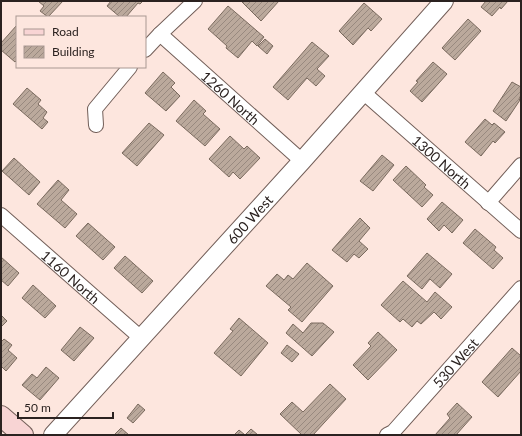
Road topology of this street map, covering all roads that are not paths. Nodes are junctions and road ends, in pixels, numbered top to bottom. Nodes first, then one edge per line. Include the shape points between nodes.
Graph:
1 (195, 1) edge
2 (444, 1) edge
3 (160, 34) junction
4 (146, 49) edge
5 (129, 68) edge
6 (363, 92) junction
7 (96, 125) dead end
8 (302, 161) junction
9 (521, 164) edge
10 (488, 203) junction
11 (1, 214) edge
12 (521, 231) edge
13 (521, 288) edge
14 (141, 338) junction
15 (1, 416) edge
16 (23, 435) edge
17 (53, 435) edge
18 (387, 435) edge

1 - 3 street
2 - 6 street, 600 West
3 - 4 street
3 - 8 street, 1260 North
5 - 7 street via 95,109
6 - 8 street, 600 West
6 - 10 street, 1300 North
8 - 14 street, 600 West
9 - 10 street
10 - 12 street, 1300 North
11 - 14 street, 1160 North
13 - 18 street, 530 West via 393,432
14 - 17 street, 600 West
15 - 16 main road

